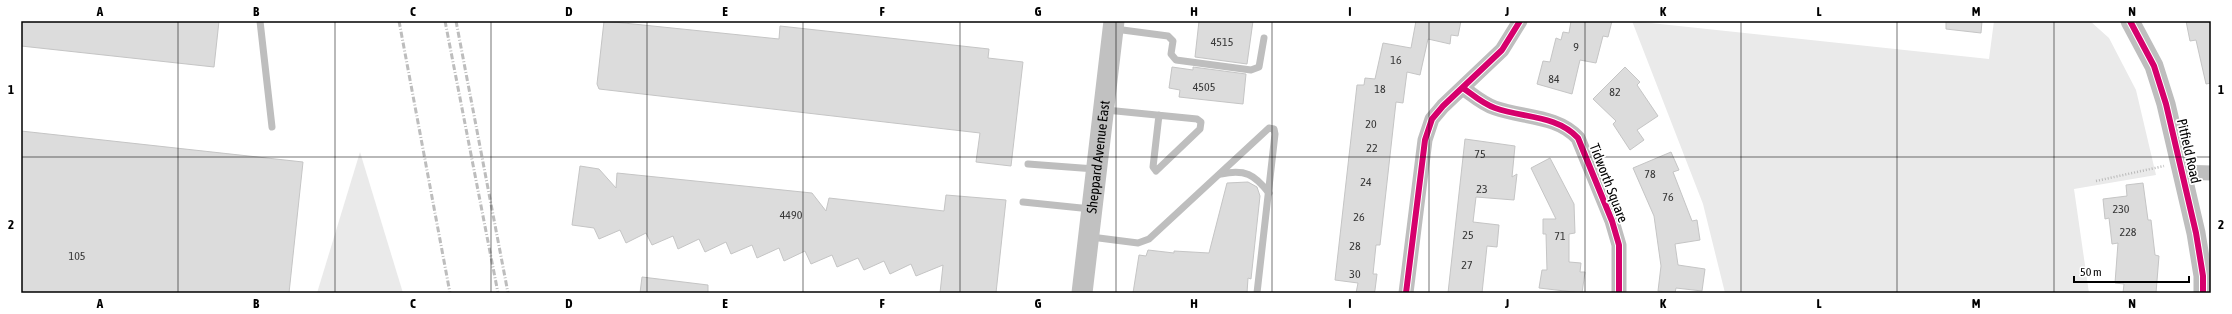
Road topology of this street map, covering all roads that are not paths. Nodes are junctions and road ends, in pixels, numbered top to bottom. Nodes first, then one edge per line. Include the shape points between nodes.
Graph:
1 (260, 21) edge
2 (1520, 21) edge
3 (2130, 21) edge
4 (1114, 25) edge
5 (1264, 38) dead end
6 (1463, 88) junction
7 (1104, 110) junction
8 (1159, 115) junction
9 (272, 127) dead end
10 (1028, 164) dead end
11 (2180, 167) junction
12 (1097, 169) junction
13 (2211, 173) edge
14 (1220, 174) junction
15 (1269, 192) junction
16 (1023, 202) dead end
17 (1092, 209) junction
18 (1089, 237) junction
19 (1082, 293) edge
20 (1257, 293) edge
21 (1406, 293) edge
22 (1619, 293) edge
23 (2203, 293) edge

1 - 9 lane
2 - 6 street via 1502,50
3 - 11 street, Pitfield Road via 2154,66 2166,104
4 - 5 lane via 1168,36 1173,41 1171,54 1176,60 1252,70 1259,67
4 - 7 main road, Sheppard Avenue East
6 - 21 street via 1432,119 1425,140
6 - 22 street, Tidworth Square via 1484,104 1562,125 1578,138 1619,244
7 - 8 lane
7 - 12 main road, Sheppard Avenue East
8 - 8 lane via 1197,119 1201,122 1200,128 1156,171 1153,167
10 - 12 lane
11 - 13 street
11 - 23 street, Pitfield Road via 2196,233
12 - 17 main road, Sheppard Avenue East
14 - 15 lane via 1240,171 1252,175
14 - 15 lane via 1269,128 1274,129
14 - 18 lane via 1149,239 1138,243
15 - 20 lane
16 - 17 lane
17 - 18 main road, Sheppard Avenue East
18 - 19 main road, Sheppard Avenue East

